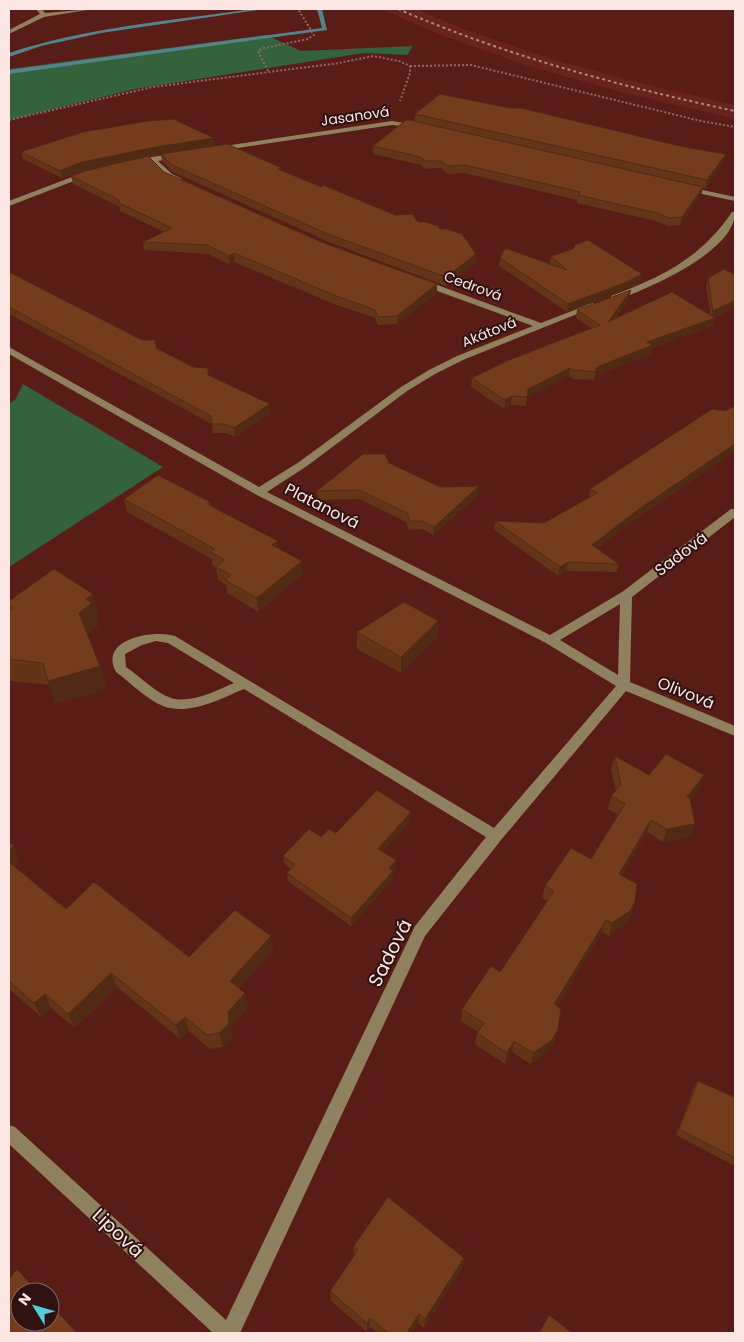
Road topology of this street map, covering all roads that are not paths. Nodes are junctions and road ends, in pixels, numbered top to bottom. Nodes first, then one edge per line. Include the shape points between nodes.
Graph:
1 (39, 9) edge
2 (90, 9) edge
3 (43, 16) junction
4 (9, 32) edge
5 (428, 128) edge
6 (210, 150) edge
7 (191, 153) edge
8 (152, 159) junction
9 (126, 164) edge
10 (92, 173) edge
11 (186, 184) edge
12 (678, 186) edge
13 (735, 199) edge
14 (9, 204) edge
15 (735, 214) edge
16 (410, 277) edge
17 (541, 326) junction
18 (9, 350) edge
19 (259, 492) junction
20 (735, 512) edge
21 (626, 595) junction
22 (550, 640) junction
23 (245, 684) junction
24 (624, 685) junction
25 (735, 731) edge
26 (496, 836) junction
27 (9, 1133) edge
28 (228, 1333) edge

1 - 3 street
2 - 3 street
3 - 4 street
5 - 6 street, Jasanová via 392,123
7 - 8 street
8 - 9 street
8 - 11 street via 169,176
10 - 14 street
12 - 13 street
15 - 17 street, Akátová via 716,241 672,273
16 - 17 street, Cedrová
17 - 19 street, Akátová via 460,358 404,389 303,464
18 - 19 street, Platanová
19 - 22 street, Platanová
20 - 21 street, Sadová
21 - 22 street, Sadová
21 - 24 street
22 - 24 street, Platanová
23 - 23 street via 171,638 158,635 137,640 119,652 120,669 167,702 186,704
23 - 26 street
24 - 25 street, Olivová
24 - 26 street, Sadová
26 - 28 street, Sadová via 420,932
27 - 28 street, Lipová

